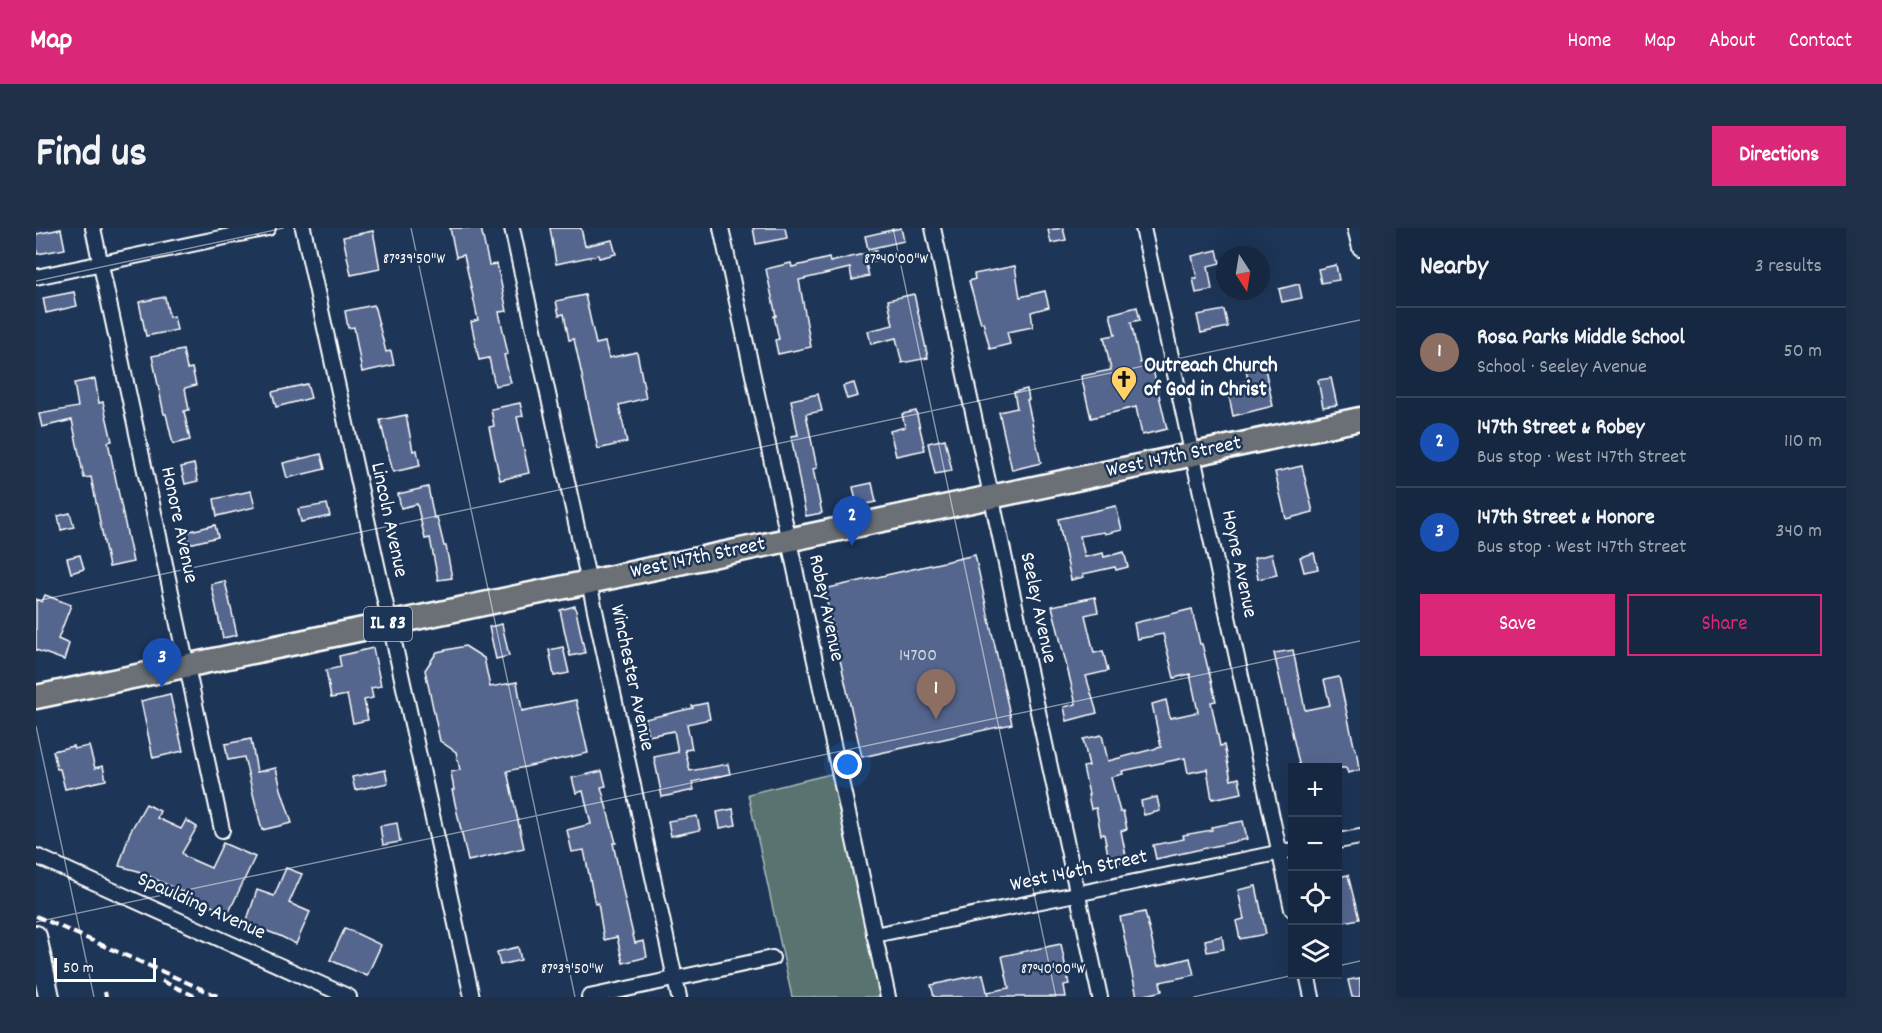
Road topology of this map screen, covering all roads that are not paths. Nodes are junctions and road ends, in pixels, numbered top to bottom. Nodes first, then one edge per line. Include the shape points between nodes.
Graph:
1 (93, 228) edge
2 (268, 228) edge
3 (303, 228) edge
4 (512, 228) edge
5 (721, 228) edge
6 (933, 228) edge
7 (1143, 228) edge
8 (1356, 228) edge
9 (1360, 248) edge
10 (100, 263) junction
11 (36, 277) edge
12 (1360, 419) edge
13 (1193, 454) junction
14 (992, 496) junction
15 (788, 539) junction
16 (589, 582) junction
17 (389, 624) junction
18 (187, 665) junction
19 (36, 697) edge
20 (222, 830) dead end
21 (1360, 837) edge
22 (1342, 840) edge
23 (1286, 852) edge
24 (36, 855) edge
25 (1288, 871) edge
26 (1078, 894) junction
27 (874, 935) junction
28 (36, 936) edge
29 (772, 958) dead end
30 (675, 979) junction
31 (1308, 979) edge
32 (49, 997) edge
33 (350, 997) edge
34 (472, 997) edge
35 (589, 997) edge
36 (679, 997) edge
37 (888, 997) edge
38 (1100, 997) edge
39 (1312, 997) edge

1 - 10 street, Honore Avenue
2 - 10 street
3 - 17 street, Lincoln Avenue
4 - 16 street, Winchester Avenue
5 - 15 street, Robey Avenue
6 - 14 street, Seeley Avenue
7 - 13 street, Hoyne Avenue
8 - 9 street
10 - 11 street
10 - 18 street, Honore Avenue
12 - 13 main road, West 147th Street / IL 83
13 - 14 main road, West 147th Street / IL 83
13 - 23 street, Hoyne Avenue
14 - 15 main road, West 147th Street / IL 83
14 - 26 street, Seeley Avenue
15 - 16 main road, West 147th Street / IL 83
15 - 27 street, Robey Avenue
16 - 17 main road, West 147th Street / IL 83
16 - 30 street, Winchester Avenue
17 - 18 main road, West 147th Street / IL 83
17 - 34 street, Lincoln Avenue
18 - 19 main road, West 147th Street / IL 83
18 - 20 street, Honore Avenue
21 - 22 street
23 - 25 street, Hoyne Avenue
23 - 26 street, West 146th Street
24 - 33 street, Spaulding Avenue
26 - 27 street, West 146th Street
26 - 38 street, Seeley Avenue
27 - 37 street, Robey Avenue
28 - 32 main road
29 - 30 street
30 - 35 street
30 - 36 street, Winchester Avenue
31 - 39 street

